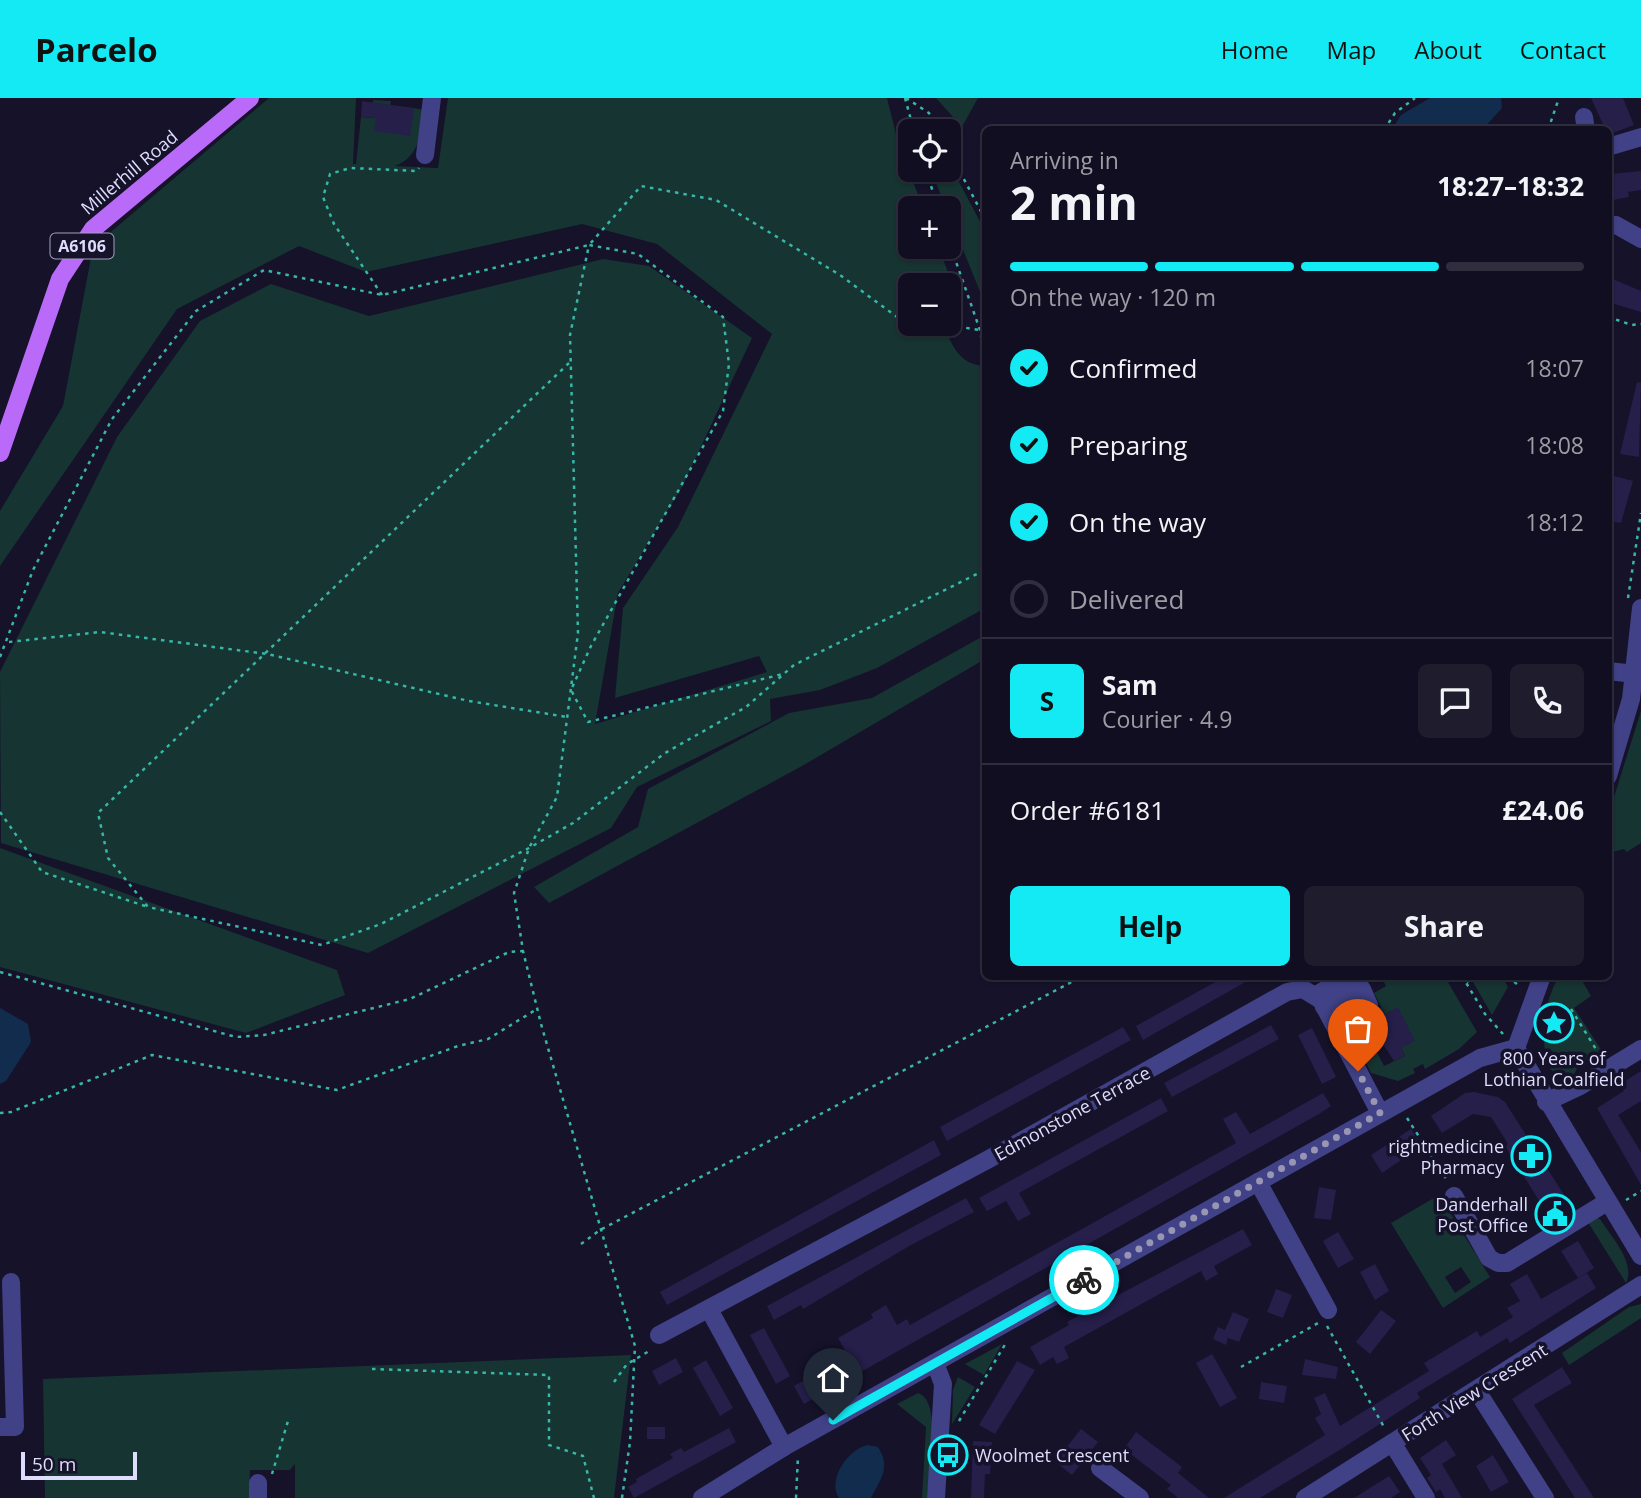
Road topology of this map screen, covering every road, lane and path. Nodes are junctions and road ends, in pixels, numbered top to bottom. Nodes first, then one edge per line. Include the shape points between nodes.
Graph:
1 (250, 98) edge
2 (432, 98) edge
3 (905, 98) edge
4 (1415, 98) edge
5 (1559, 98) edge
6 (911, 119) edge
7 (932, 119) edge
8 (1387, 126) edge
9 (1549, 126) edge
10 (1641, 137) edge
11 (1612, 146) edge
12 (425, 156) joint
13 (961, 174) edge
14 (982, 213) edge
15 (1612, 226) edge
16 (1641, 239) edge
17 (589, 245) junction
18 (955, 259) edge
19 (382, 295) junction
20 (898, 317) edge
21 (1612, 318) edge
22 (1641, 324) edge
23 (961, 327) edge
24 (980, 330) junction
25 (982, 344) edge
26 (571, 362) junction
27 (0, 453) edge
28 (982, 571) edge
29 (1641, 608) edge
30 (8, 642) junction
31 (267, 654) junction
32 (0, 657) edge
33 (1612, 671) edge
34 (783, 674) junction
35 (1635, 674) junction
36 (571, 690) junction
37 (567, 717) junction
38 (1612, 764) edge
39 (0, 812) edge
40 (529, 848) junction
41 (148, 907) junction
42 (523, 951) junction
43 (0, 972) edge
44 (1075, 980) edge
45 (1344, 980) edge
46 (1469, 980) edge
47 (1541, 980) edge
48 (1466, 982) joint
49 (1320, 1001) junction
50 (1369, 1005) dead end
51 (537, 1009) junction
52 (1571, 1009) dead end
53 (1516, 1048) junction
54 (1641, 1049) edge
55 (1599, 1055) dead end
56 (1546, 1102) junction
57 (1397, 1104) junction
58 (0, 1112) edge
59 (1380, 1113) junction
60 (1258, 1182) junction
61 (1452, 1190) joint
62 (1607, 1202) junction
63 (600, 1230) junction
64 (581, 1244) dead end
65 (1641, 1256) edge
66 (11, 1282) dead end
67 (1641, 1285) edge
68 (710, 1311) junction
69 (1327, 1313) junction
70 (1005, 1324) junction
71 (659, 1335) joint
72 (635, 1361) junction
73 (935, 1363) junction
74 (1241, 1367) dead end
75 (372, 1369) dead end
76 (614, 1382) dead end
77 (1477, 1391) junction
78 (288, 1421) dead end
79 (7, 1427) edge
80 (941, 1430) junction
81 (792, 1443) junction
82 (1392, 1444) junction
83 (1100, 1469) dead end
84 (258, 1490) edge
85 (594, 1498) edge
86 (622, 1498) edge
87 (702, 1498) edge
88 (796, 1498) edge
89 (936, 1498) edge
90 (1140, 1498) edge
91 (1305, 1498) edge
92 (1426, 1498) edge
93 (1545, 1498) edge

1 - 27 main road, Millerhill Road / A6106 via 93,229 60,279
2 - 12 street
3 - 6 path
3 - 7 path
4 - 8 path
5 - 9 path
10 - 11 street
12 - 19 path via 417,171 350,168 330,174 323,197 334,224
13 - 14 path
15 - 16 street
17 - 19 path
17 - 20 path via 641,186 716,200 840,275
17 - 26 path via 570,335
17 - 36 path via 638,254 723,317 729,364 723,411
18 - 24 path
19 - 30 path via 264,270 196,311 112,419 33,570
21 - 22 path via 1632,326
23 - 24 path
24 - 25 path
26 - 31 path
26 - 36 path via 578,634
28 - 34 path
29 - 35 street
30 - 31 path via 100,632
30 - 32 path
31 - 37 path via 469,701
31 - 41 path via 98,813 108,858
33 - 35 street
34 - 36 path via 588,722
34 - 40 path via 746,707 665,753 573,823
35 - 38 street
36 - 37 path
37 - 40 path via 557,797
39 - 41 path via 42,872
40 - 41 path via 381,924 322,945
40 - 42 path via 514,893
42 - 43 path via 509,952 410,999 264,1035 236,1037
42 - 51 path
44 - 63 path
45 - 49 street
46 - 48 path
47 - 53 street
48 - 53 path via 1485,1014
49 - 50 street via 1362,989
49 - 59 street
49 - 68 street, Edmonstone Terrace via 1303,989 1287,992
51 - 58 path via 488,1039 337,1090 152,1055 11,1112
51 - 63 path
52 - 55 path
53 - 56 street
53 - 57 street via 1487,1054
54 - 56 street
56 - 62 street
57 - 59 street
57 - 61 path
59 - 60 street
60 - 69 street
60 - 70 street
61 - 62 street via 1489,1258 1498,1263 1507,1262
62 - 65 street
63 - 64 path
63 - 72 path via 635,1346
66 - 79 street
67 - 77 street, Forth View Crescent
68 - 71 street, Edmonstone Terrace
68 - 81 street
69 - 74 path
69 - 82 path
70 - 73 street
70 - 80 path via 1007,1340 956,1426
71 - 72 path via 653,1349
72 - 76 path via 627,1364
72 - 86 path
73 - 80 street via 943,1384
73 - 81 street
75 - 85 path via 550,1375 550,1445 583,1456
77 - 82 street, Forth View Crescent
77 - 93 street
78 - 84 path via 272,1475
80 - 89 street
81 - 87 street
81 - 88 path
82 - 91 street, Forth View Crescent
82 - 92 street
83 - 90 street

